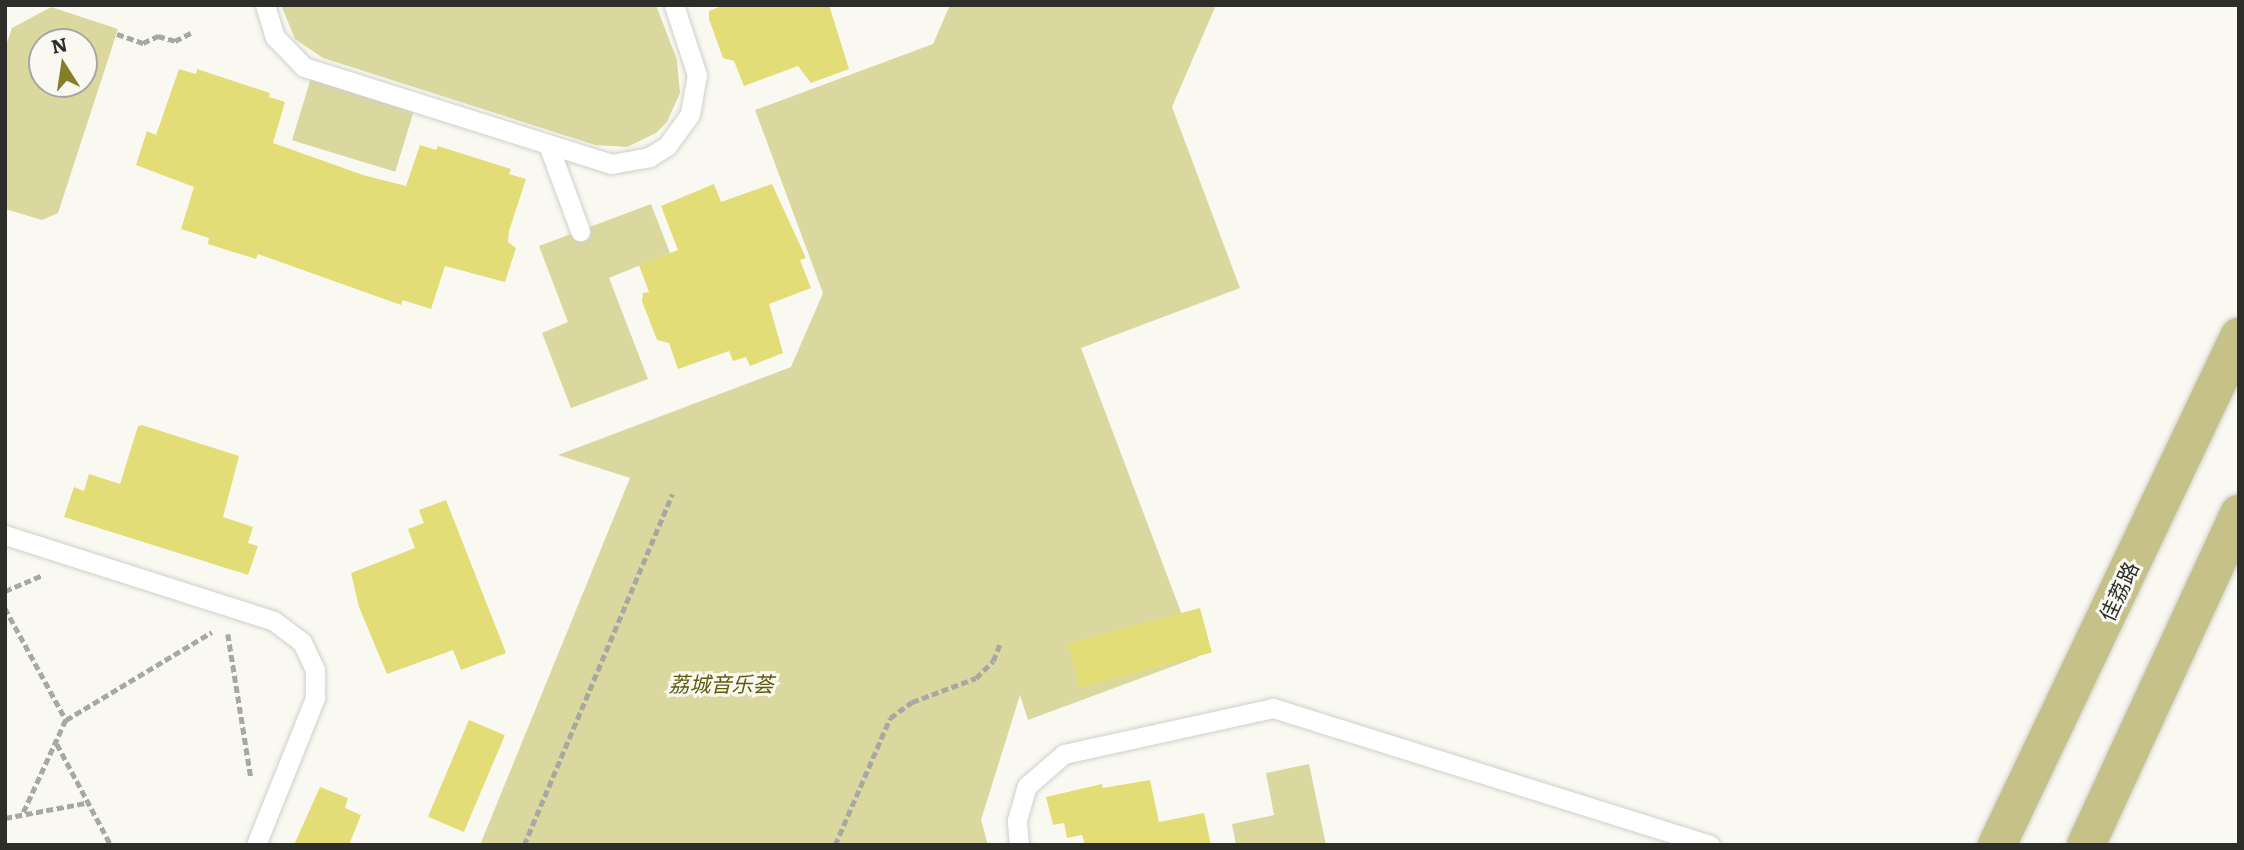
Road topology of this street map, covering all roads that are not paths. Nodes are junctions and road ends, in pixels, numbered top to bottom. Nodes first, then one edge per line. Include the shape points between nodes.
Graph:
1 (265, 5) edge
2 (674, 5) edge
3 (549, 147) junction
4 (580, 231) dead end
5 (2239, 337) edge
6 (2239, 514) edge
7 (5, 535) edge
8 (258, 839) edge
9 (1018, 845) edge
10 (1710, 845) edge
11 (1997, 845) edge
12 (2086, 845) edge

1 - 3 lane via 275,37 304,67
2 - 3 lane via 697,75 694,105 680,132 667,146 630,163 611,164
3 - 4 lane
5 - 11 main road, 佳荔路
6 - 12 main road
7 - 8 lane via 274,621 302,642 311,656 317,684 311,712
9 - 10 lane via 1017,820 1027,786 1064,754 1273,708

